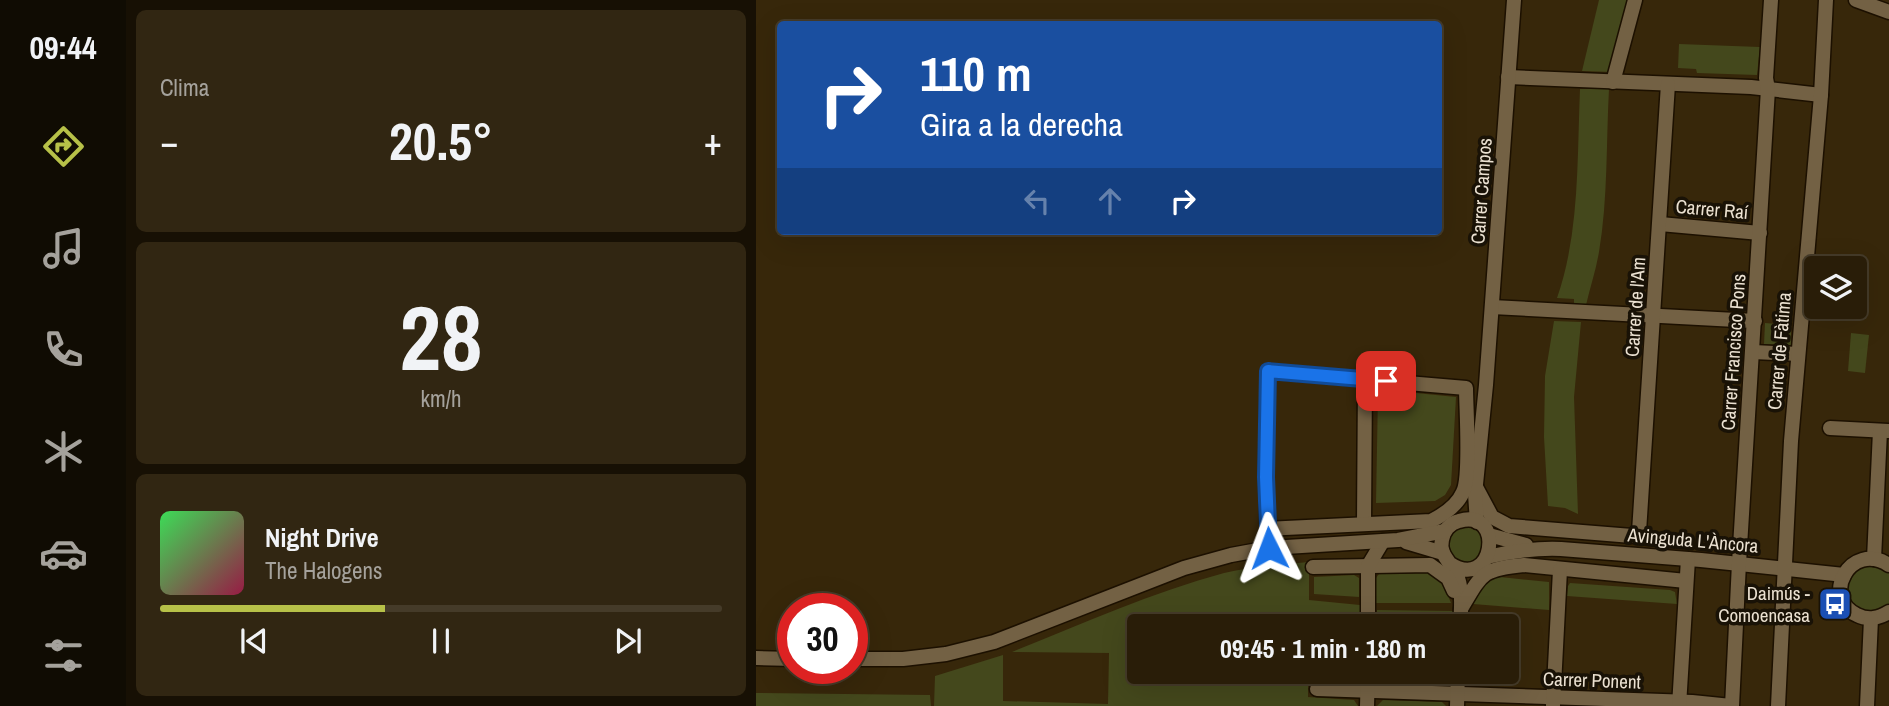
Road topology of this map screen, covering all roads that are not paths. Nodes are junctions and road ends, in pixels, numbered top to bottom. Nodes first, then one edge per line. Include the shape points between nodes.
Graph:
1 (1514, 0) edge
2 (1635, 0) edge
3 (1771, 0) edge
4 (1826, 0) edge
5 (1856, 0) edge
6 (1889, 12) edge
7 (1508, 77) junction
8 (1613, 82) junction
9 (1668, 84) junction
10 (1768, 89) junction
11 (1821, 95) junction
12 (1660, 224) junction
13 (1760, 233) junction
14 (1492, 307) junction
15 (1654, 315) junction
16 (1755, 321) junction
17 (1753, 352) junction
18 (1798, 354) junction
19 (1365, 379) junction
20 (1486, 385) junction
21 (1830, 428) dead end
22 (1884, 431) edge
23 (1468, 453) junction
24 (1470, 489) junction
25 (1461, 520) junction
26 (1477, 522) junction
27 (1364, 523) junction
28 (1268, 529) junction
29 (1444, 531) junction
30 (1489, 536) junction
31 (1390, 541) junction
32 (1269, 548) junction
33 (1538, 548) junction
34 (1487, 557) junction
35 (1446, 558) junction
36 (1688, 559) junction
37 (1874, 559) junction
38 (1739, 563) junction
39 (1889, 565) edge
40 (1368, 566) junction
41 (1313, 567) dead end
42 (1475, 567) junction
43 (1785, 568) junction
44 (1560, 570) junction
45 (1843, 575) junction
46 (1686, 580) junction
47 (1461, 608) junction
48 (1889, 612) edge
49 (1368, 614) edge
50 (1461, 614) edge
51 (1871, 619) junction
52 (756, 658) edge
53 (777, 659) edge
54 (868, 659) edge
55 (1368, 684) edge
56 (1317, 689) dead end
57 (1368, 690) junction
58 (1457, 700) edge
59 (1553, 701) edge
60 (1679, 704) edge
61 (1367, 706) edge
62 (1732, 706) edge
63 (1778, 706) edge
64 (1867, 706) edge

1 - 7 street, Carrer Campos
2 - 8 street
3 - 10 street, Carrer Francisco Pons
4 - 11 street, Carrer de Fàtima
5 - 6 street
7 - 8 street
7 - 14 street, Carrer Campos
8 - 9 street
9 - 10 street
9 - 12 street, Carrer de l'Am
10 - 11 street
10 - 13 street, Carrer Francisco Pons
11 - 18 street, Carrer de Fàtima
12 - 13 street, Carrer Raí
12 - 15 street, Carrer de l'Am
13 - 16 street, Carrer Francisco Pons
14 - 15 street
14 - 20 street, Carrer Campos
15 - 16 street
15 - 24 street, Carrer de l'Am via 1639,532 1632,536 1509,526 1492,517
16 - 17 street, Carrer Francisco Pons
17 - 18 street
17 - 38 street, Carrer Francisco Pons
18 - 43 street, Carrer de Fàtima
19 - 23 street via 1466,387
19 - 27 street
19 - 28 street via 1268,371
20 - 23 street via 1479,397
20 - 24 street
21 - 22 street
22 - 37 street
23 - 24 street
24 - 25 street
24 - 26 street
24 - 27 street via 1447,513 1431,521
25 - 26 street
25 - 29 street
26 - 30 street
27 - 28 street
28 - 32 street
29 - 31 street
29 - 35 street via 1441,546
30 - 33 street, Avinguda L'Àncora
30 - 34 street
31 - 32 street
31 - 35 street
31 - 40 street
32 - 54 street via 1184,568 994,642 946,654
33 - 34 street, Avinguda L'Àncora
33 - 36 street, Avinguda L'Àncora
34 - 42 street
35 - 42 street via 1462,569
35 - 47 street via 1459,579
36 - 38 street, Avinguda L'Àncora
36 - 46 street
37 - 39 street
37 - 45 street via 1856,562
38 - 43 street, Avinguda L'Àncora
38 - 62 street, Carrer Francisco Pons
40 - 41 street
40 - 47 street via 1430,565 1448,578
40 - 49 street
42 - 47 street
43 - 45 street, Avinguda L'Àncora
43 - 63 street, Carrer de Fàtima
44 - 46 street
44 - 47 street via 1524,565 1488,571
44 - 59 street
45 - 51 street via 1845,604 1860,617
46 - 60 street
47 - 50 street
48 - 51 street
51 - 64 street
52 - 53 street
55 - 57 street
56 - 57 street, Carrer Ponent
57 - 58 street, Carrer Ponent
57 - 61 street
58 - 59 street, Carrer Ponent
59 - 60 street, Carrer Ponent
60 - 62 street, Carrer Ponent

